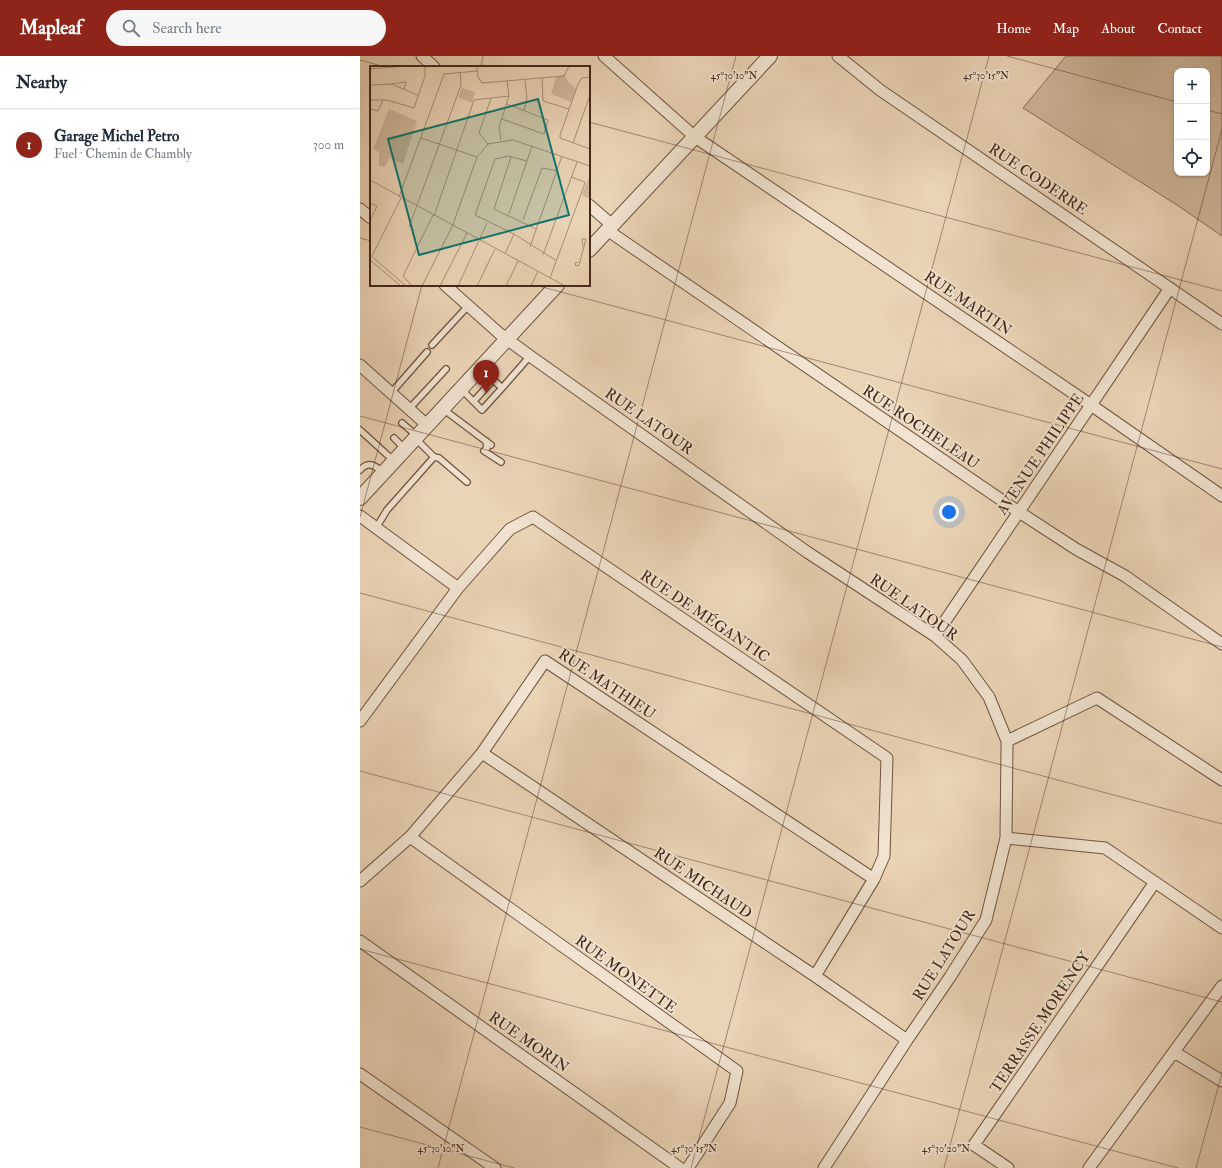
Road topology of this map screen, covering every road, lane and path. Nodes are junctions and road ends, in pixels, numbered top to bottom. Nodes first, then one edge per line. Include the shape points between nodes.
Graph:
1 (422, 56) edge
2 (604, 56) edge
3 (770, 56) edge
4 (838, 56) edge
5 (433, 66) edge
6 (695, 137) junction
7 (590, 206) edge
8 (360, 209) edge
9 (370, 217) edge
10 (609, 228) junction
11 (590, 249) edge
12 (446, 286) edge
13 (556, 286) edge
14 (1170, 288) junction
15 (468, 306) junction
16 (1222, 324) edge
17 (507, 339) junction
18 (432, 345) dead end
19 (427, 352) dead end
20 (530, 356) junction
21 (360, 365) edge
22 (481, 368) junction
23 (446, 369) dead end
24 (493, 380) junction
25 (502, 388) junction
26 (461, 389) junction
27 (391, 393) junction
28 (474, 401) junction
29 (1091, 405) junction
30 (443, 408) junction
31 (409, 409) junction
32 (402, 423) dead end
33 (427, 426) junction
34 (360, 430) edge
35 (394, 438) dead end
36 (412, 441) junction
37 (486, 442) junction
38 (492, 445) dead end
39 (434, 457) junction
40 (394, 461) junction
41 (501, 462) dead end
42 (360, 470) edge
43 (383, 472) junction
44 (467, 482) dead end
45 (363, 492) edge
46 (1222, 496) edge
47 (1019, 512) junction
48 (360, 516) edge
49 (376, 528) junction
50 (458, 588) junction
51 (935, 636) junction
52 (1222, 644) edge
53 (360, 721) edge
54 (1007, 741) junction
55 (482, 753) junction
56 (1222, 780) edge
57 (410, 837) junction
58 (1006, 838) junction
59 (874, 879) junction
60 (360, 881) edge
61 (1155, 882) junction
62 (1222, 928) edge
63 (360, 941) edge
64 (815, 976) junction
65 (1222, 986) edge
66 (907, 1040) junction
67 (1174, 1052) junction
68 (360, 1074) edge
69 (1222, 1081) edge
70 (495, 1168) edge
71 (680, 1168) edge
72 (688, 1168) edge
73 (824, 1168) edge
74 (1008, 1168) edge
75 (1089, 1168) edge

1 - 5 street
2 - 6 street, RUE MARTIN
3 - 6 street
4 - 14 street, RUE CODERRE via 880,90
6 - 10 street
6 - 29 street, RUE MARTIN
7 - 10 street, RUE ROCHELEAU
8 - 9 street
10 - 11 street
10 - 47 street, RUE ROCHELEAU
12 - 15 street, RUE LATOUR
13 - 17 street
14 - 16 street, RUE CODERRE
14 - 29 street, AVENUE PHILIPPE
15 - 17 street, RUE LATOUR
15 - 18 lane
17 - 20 street, RUE LATOUR
17 - 22 street
19 - 27 lane
20 - 25 lane
20 - 51 street, RUE LATOUR via 807,552
21 - 27 street
22 - 24 lane
22 - 26 street
23 - 31 lane
24 - 25 lane
24 - 28 lane
25 - 28 lane via 482,410
26 - 28 lane
26 - 30 street
27 - 31 street
29 - 46 street, RUE MARTIN
29 - 47 street, AVENUE PHILIPPE
30 - 33 street
30 - 37 lane
31 - 33 street
32 - 36 lane
33 - 36 street
34 - 40 lane
35 - 36 lane
36 - 39 lane
36 - 40 street
37 - 38 lane
37 - 41 lane via 487,448 484,451
39 - 44 lane via 439,458
39 - 49 lane via 387,510
40 - 43 street
42 - 43 lane via 370,465
43 - 45 street
47 - 51 street, AVENUE PHILIPPE
47 - 52 street, RUE ROCHELEAU via 1076,549 1126,576
48 - 49 street
49 - 50 street
50 - 53 street, RUE DE MÉGANTIC
50 - 59 street, RUE DE MÉGANTIC via 510,529 533,517 887,758 884,856
51 - 54 street, RUE LATOUR via 962,660 989,697
54 - 56 street via 1097,698
54 - 58 street, RUE LATOUR
55 - 57 street, RUE MATHIEU
55 - 59 street, RUE MATHIEU via 545,661
55 - 64 street, RUE MICHAUD
57 - 60 street, RUE MATHIEU
57 - 72 street, RUE MONETTE via 737,1072 730,1103
58 - 61 street via 1105,848
58 - 66 street, RUE LATOUR via 986,920
59 - 64 street, RUE DE MÉGANTIC
61 - 62 street
61 - 74 street, TERRASSE MORENCY via 974,1145
63 - 71 street, RUE MORIN
64 - 66 street, RUE MICHAUD
65 - 67 street
66 - 73 street, RUE LATOUR
67 - 69 street
67 - 75 street
68 - 70 street

